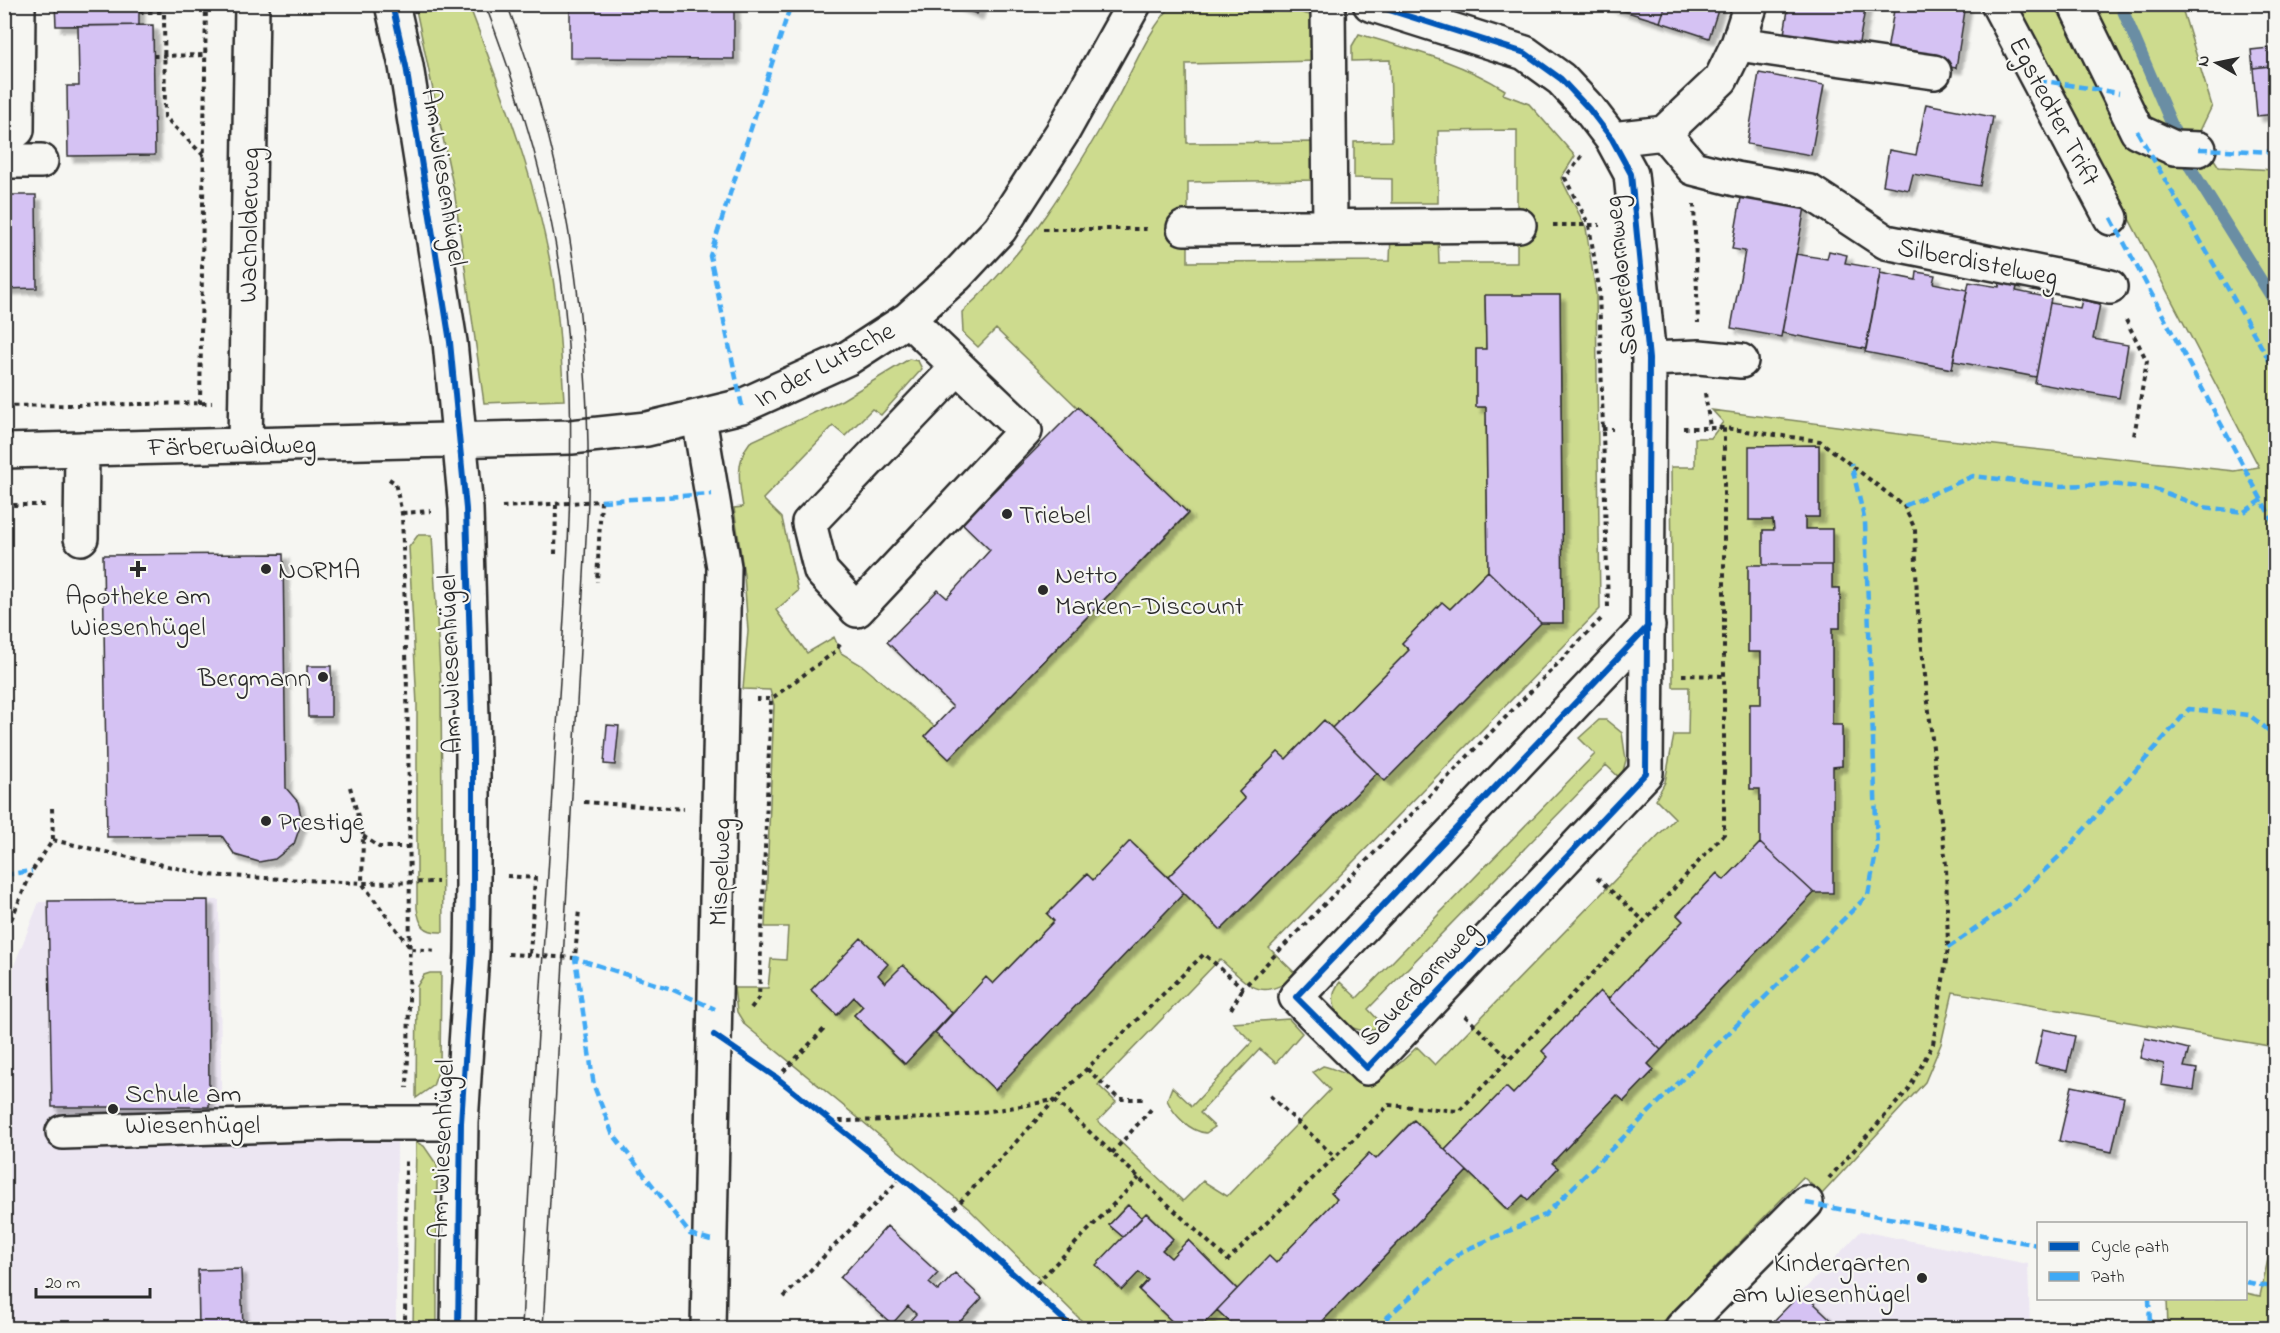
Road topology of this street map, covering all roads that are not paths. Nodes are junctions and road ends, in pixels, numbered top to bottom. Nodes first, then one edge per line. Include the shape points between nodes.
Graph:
1 (18, 4) edge
2 (252, 4) edge
3 (392, 4) edge
4 (1134, 4) edge
5 (1328, 4) edge
6 (1370, 4) edge
7 (1751, 4) edge
8 (1998, 4) edge
9 (2075, 4) edge
10 (1738, 44) junction
11 (1934, 72) dead end
12 (17, 130) dead end
13 (1608, 133) junction
14 (1664, 134) junction
15 (2187, 148) dead end
16 (4, 161) edge
17 (41, 161) dead end
18 (2111, 218) dead end
19 (1519, 225) dead end
20 (1330, 227) junction
21 (1184, 228) dead end
22 (2110, 287) road end
23 (908, 319) junction
24 (1649, 359) junction
25 (1741, 361) dead end
26 (957, 368) junction
27 (699, 418) junction
28 (459, 439) junction
29 (245, 445) junction
30 (82, 449) junction
31 (4, 450) edge
32 (81, 538) dead end
33 (1648, 626) junction
34 (461, 1123) junction
35 (63, 1131) dead end
36 (1806, 1203) road end
37 (458, 1329) edge
38 (708, 1329) edge
39 (1682, 1329) edge

1 - 12 street
2 - 29 street, Wacholderweg
3 - 28 street, Am Wiesenhügel via 406,66 450,342
4 - 23 street, In der Lutsche via 1062,133 1000,230
5 - 20 street
6 - 13 street, Sauerdornweg via 1525,54 1561,80
7 - 10 street
8 - 18 street, Egstedter Trift
9 - 15 street via 2137,131
10 - 11 street
10 - 14 street via 1721,79
13 - 14 street
13 - 24 street, Sauerdornweg via 1631,174
14 - 22 street, Silberdistelweg via 1693,168 1810,192 1886,242
16 - 17 street
19 - 20 street
20 - 21 street
23 - 26 street
23 - 27 street, In der Lutsche via 848,358 796,383 742,406
24 - 25 street via 1699,357
24 - 33 street, Sauerdornweg
26 - 26 street via 1025,431 857,610 820,571 809,523
27 - 28 street, In der Lutsche via 647,429 571,437
27 - 38 street, Mispelweg via 724,567 719,1038
28 - 29 street, Färberwaidweg
28 - 34 street, Am Wiesenhügel via 466,509 471,664 472,953
29 - 30 street, Färberwaidweg
30 - 31 street, Färberwaidweg
30 - 32 street
33 - 33 street, Sauerdornweg via 1296,997 1366,1068 1646,773
34 - 35 street
34 - 37 street, Am Wiesenhügel
36 - 39 street

